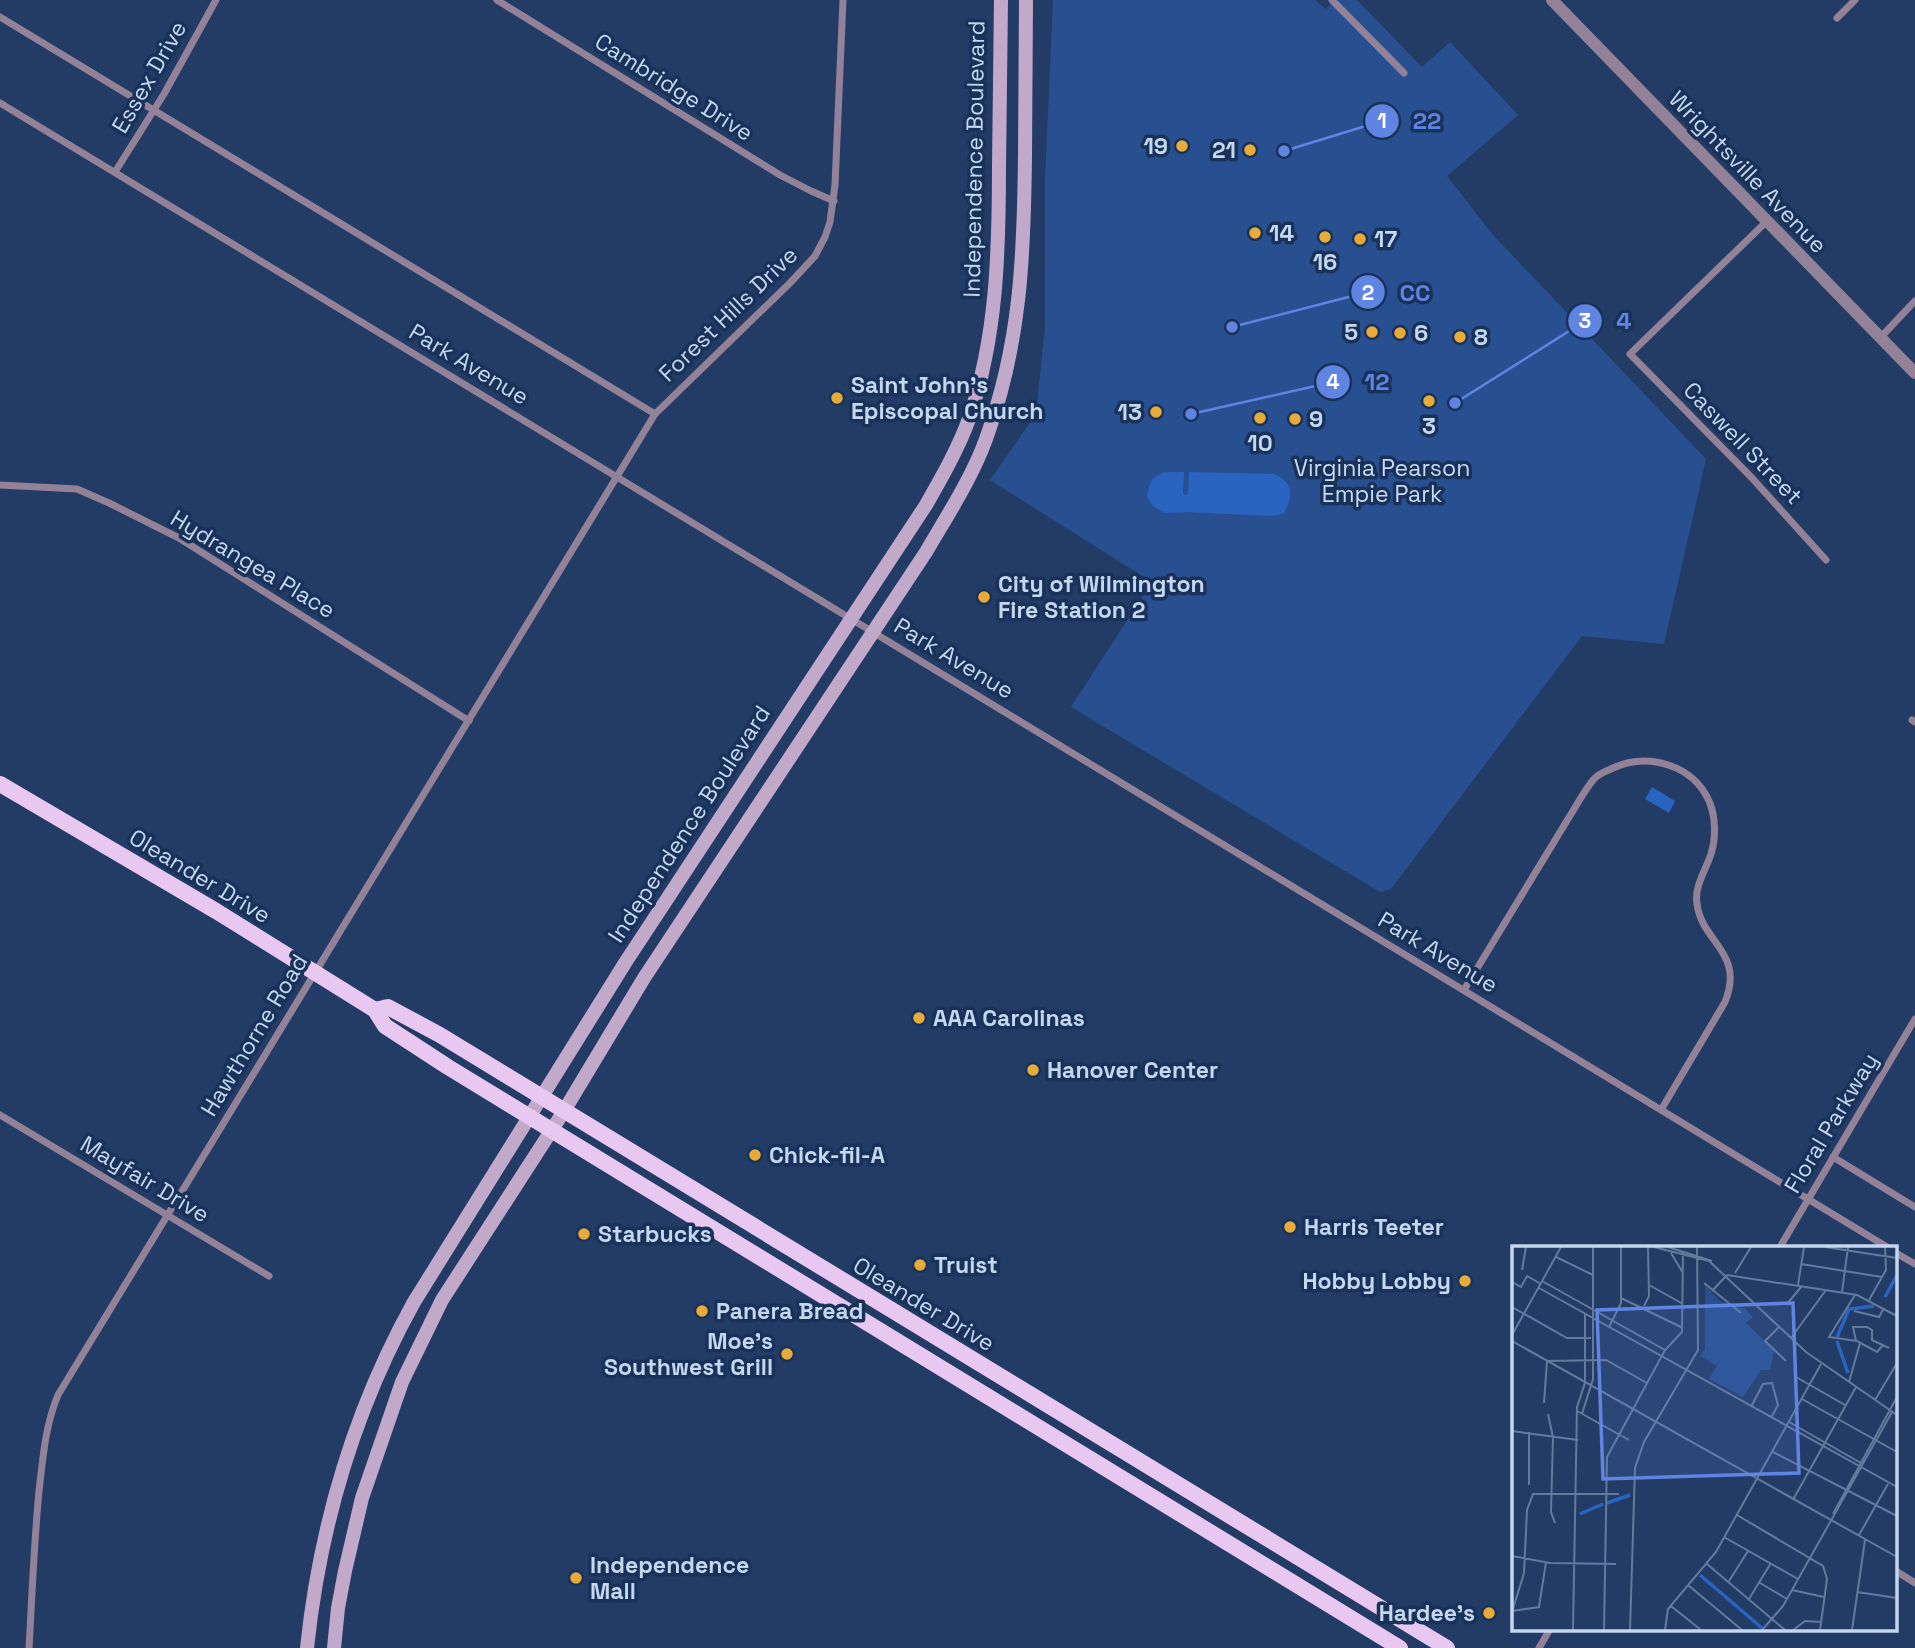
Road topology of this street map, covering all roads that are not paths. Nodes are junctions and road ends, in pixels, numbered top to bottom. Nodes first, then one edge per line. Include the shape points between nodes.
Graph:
1 (216, 0) edge
2 (497, 0) edge
3 (843, 0) edge
4 (1001, 0) edge
5 (1026, 0) edge
6 (1332, 0) edge
7 (1552, 0) edge
8 (1855, 0) edge
9 (0, 17) edge
10 (1838, 18) dead end
11 (1404, 73) dead end
12 (0, 103) edge
13 (154, 110) junction
14 (115, 172) junction
15 (834, 201) junction
16 (1767, 221) junction
17 (1915, 301) edge
18 (1881, 337) junction
19 (1915, 373) edge
20 (655, 414) junction
21 (616, 475) junction
22 (0, 485) edge
23 (1826, 560) dead end
24 (851, 618) junction
25 (873, 632) junction
26 (469, 721) junction
27 (0, 784) edge
28 (315, 973) junction
29 (1464, 990) junction
30 (375, 1010) junction
31 (1915, 1019) edge
32 (543, 1097) junction
33 (1661, 1110) junction
34 (564, 1111) junction
35 (0, 1115) edge
36 (530, 1117) junction
37 (550, 1130) junction
38 (1833, 1157) junction
39 (1808, 1199) junction
40 (1915, 1207) edge
41 (167, 1215) junction
42 (1781, 1246) edge
43 (1885, 1246) edge
44 (1898, 1254) edge
45 (1915, 1264) edge
46 (269, 1276) dead end
47 (1898, 1572) edge
48 (1915, 1583) edge
49 (1549, 1630) edge
50 (29, 1648) edge
51 (307, 1648) edge
52 (334, 1648) edge
53 (1400, 1648) edge
54 (1447, 1648) edge
55 (1539, 1648) edge

1 - 13 street, Essex Drive
2 - 15 street, Cambridge Drive via 780,174
3 - 15 street, Forest Hills Drive
4 - 24 main road, Independence Boulevard via 997,278 984,363 968,421 945,473
5 - 25 main road, Independence Boulevard via 1022,253 1005,379 985,441 962,488
6 - 11 street
7 - 16 street, Wrightsville Avenue
8 - 10 street
9 - 13 street
12 - 14 street, Park Avenue
13 - 14 street, Essex Drive
13 - 20 street
14 - 21 street, Park Avenue
15 - 20 street, Forest Hills Drive via 825,237 811,262
16 - 18 street, Wrightsville Avenue
16 - 23 street, Caswell Street via 1630,354
17 - 18 street
18 - 19 street, Wrightsville Avenue
20 - 21 street, Forest Hills Drive
21 - 24 street, Park Avenue
21 - 26 street, Hawthorne Road
22 - 26 street, Hydrangea Place via 77,489 179,538
24 - 25 street, Park Avenue
24 - 32 main road, Independence Boulevard via 625,963
25 - 29 street, Park Avenue
25 - 34 main road, Independence Boulevard via 644,978
26 - 28 street, Hawthorne Road
27 - 28 main road, Oleander Drive
28 - 30 main road, Oleander Drive
28 - 41 street, Hawthorne Road
29 - 33 street, Park Avenue
29 - 33 street via 1596,777 1640,761 1658,762 1682,772 1702,790 1713,813 1713,845 1696,901 1704,924 1726,958 1730,982 1725,1002
30 - 32 main road, Oleander Drive via 388,1007
30 - 36 main road, Oleander Drive via 385,1026
31 - 38 street, Floral Parkway
32 - 34 main road, Oleander Drive
32 - 36 main road, Independence Boulevard
33 - 39 street, Park Avenue
34 - 37 main road, Independence Boulevard
34 - 54 main road, Oleander Drive
35 - 41 street, Mayfair Drive
36 - 37 main road, Oleander Drive
36 - 51 main road, Independence Boulevard via 414,1302 377,1375 330,1514
37 - 52 main road, Independence Boulevard via 442,1300 402,1382 354,1528
37 - 53 main road, Oleander Drive
38 - 39 street, Floral Parkway
38 - 40 street
39 - 42 street, Floral Parkway
39 - 43 street, Park Avenue
41 - 46 street, Mayfair Drive
41 - 50 street, Hawthorne Road via 51,1410 38,1505
44 - 45 street
47 - 48 street
49 - 55 street

